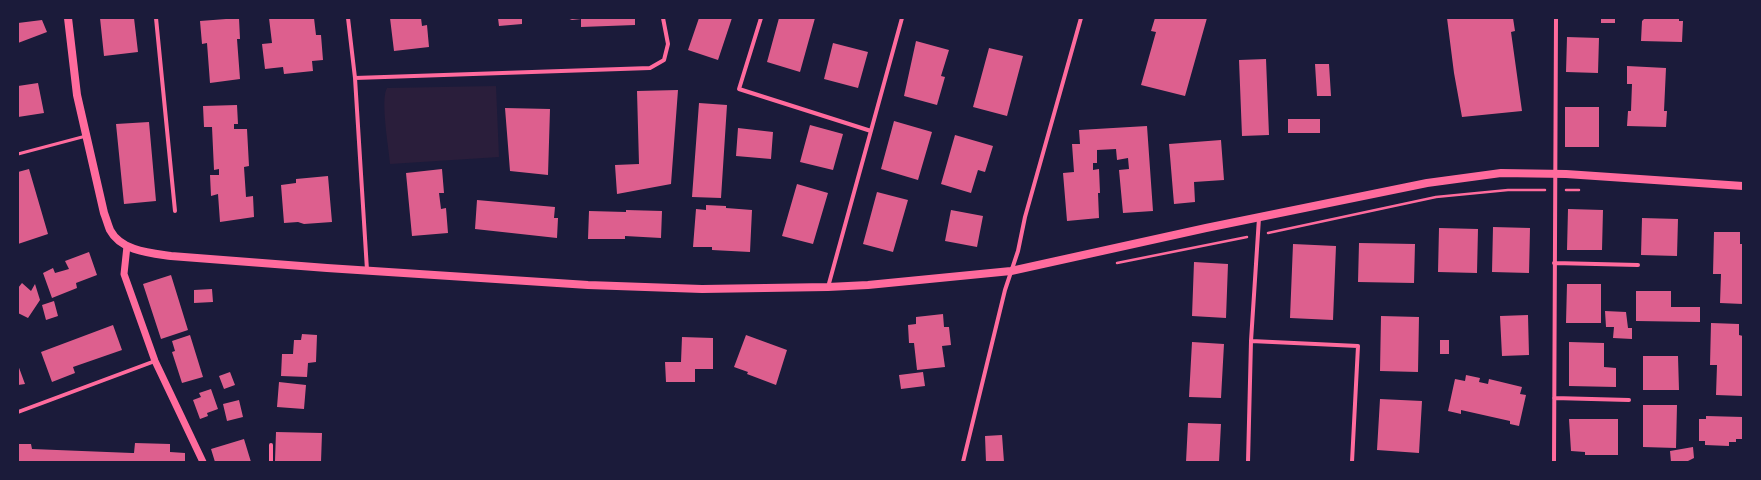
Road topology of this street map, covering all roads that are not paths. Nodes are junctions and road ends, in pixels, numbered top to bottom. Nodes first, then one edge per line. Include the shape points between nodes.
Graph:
1 (68, 18) edge
2 (156, 18) edge
3 (348, 18) edge
4 (663, 18) edge
5 (761, 18) edge
6 (902, 18) edge
7 (1081, 18) edge
8 (1556, 18) edge
9 (355, 78) junction
10 (871, 131) junction
11 (86, 136) junction
12 (18, 154) edge
13 (1554, 174) junction
14 (1743, 186) edge
15 (175, 211) dead end
16 (1259, 218) junction
17 (127, 246) junction
18 (1554, 263) junction
19 (1638, 265) dead end
20 (367, 270) junction
21 (1011, 271) junction
22 (828, 288) junction
23 (1251, 341) junction
24 (155, 361) junction
25 (1554, 398) junction
26 (1628, 400) dead end
27 (18, 412) edge
28 (271, 446) dead end
29 (203, 462) edge
30 (271, 462) edge
31 (962, 462) edge
32 (1248, 462) edge
33 (1352, 462) edge
34 (1554, 462) edge

1 - 11 main road via 77,95
2 - 15 street
3 - 9 street
4 - 9 street via 668,44 664,60 650,68
5 - 10 street via 739,89
6 - 10 street
7 - 21 street
8 - 13 street
9 - 20 street
10 - 22 street
11 - 12 lane
11 - 17 main road via 104,213 111,231
13 - 14 main road
13 - 16 main road via 1501,173 1427,183
13 - 18 street
16 - 21 main road
16 - 23 street
17 - 20 main road via 171,256
17 - 24 street via 124,274
18 - 19 street
18 - 25 street
20 - 22 main road via 588,285 702,289
21 - 22 main road
21 - 31 street
23 - 32 street
23 - 33 street via 1358,346
24 - 27 street
24 - 29 street
25 - 26 street
25 - 34 street
28 - 30 street

